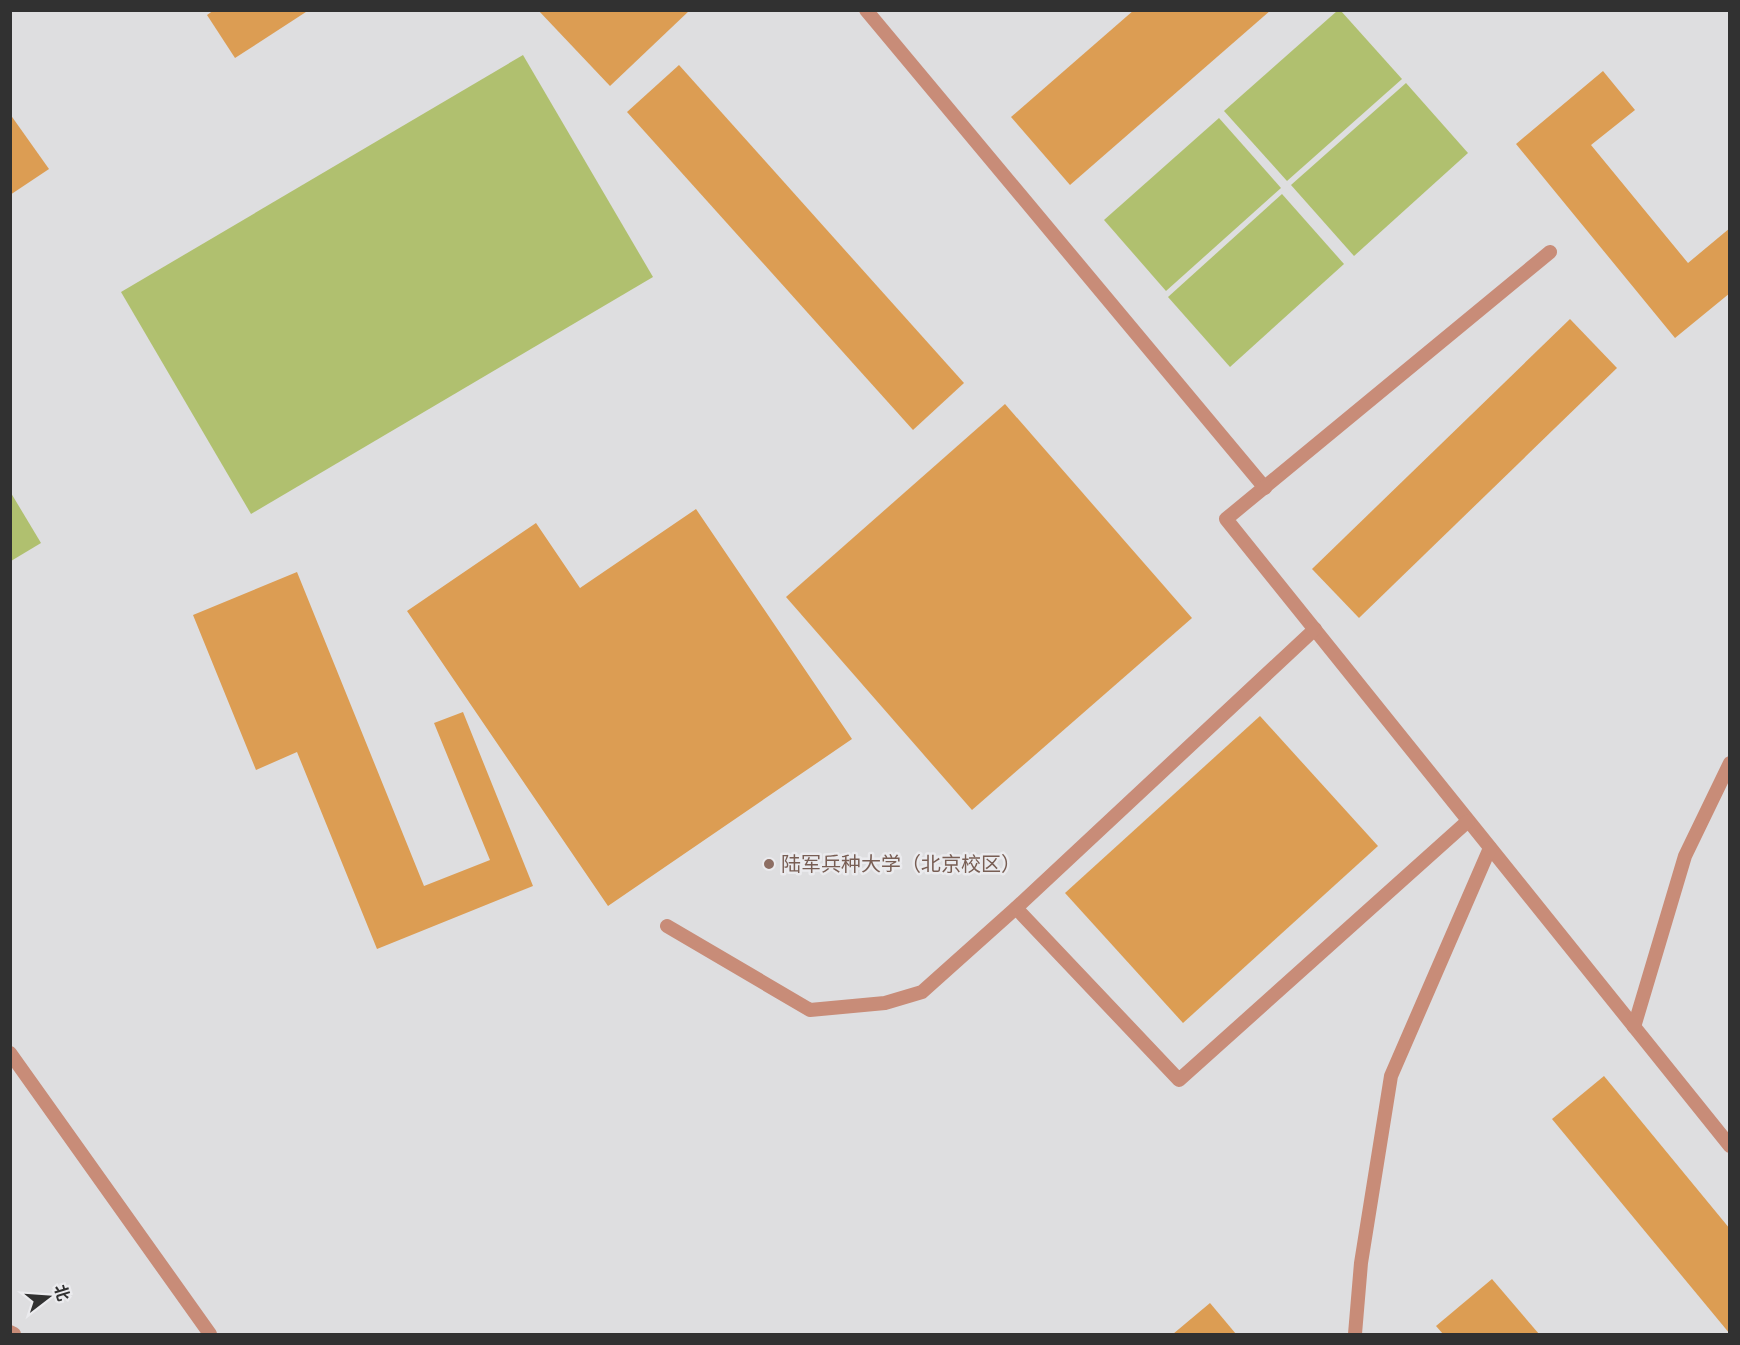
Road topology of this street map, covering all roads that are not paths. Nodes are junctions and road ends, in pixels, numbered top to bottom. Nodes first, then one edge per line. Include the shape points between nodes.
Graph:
1 (866, 10) edge
2 (1550, 252) dead end
3 (1265, 488) junction
4 (1315, 629) junction
5 (1730, 763) edge
6 (1468, 820) junction
7 (1490, 848) junction
8 (1016, 908) junction
9 (667, 926) dead end
10 (1634, 1028) junction
11 (10, 1053) edge
12 (1730, 1146) edge
13 (10, 1332) edge
14 (14, 1335) edge
15 (210, 1335) edge
16 (1354, 1335) edge

1 - 3 lane
2 - 3 lane
3 - 4 lane via 1226,519
4 - 6 lane
4 - 8 lane
5 - 10 lane via 1685,856
6 - 7 lane
6 - 8 lane via 1179,1080
7 - 10 lane
7 - 16 lane via 1390,1076
8 - 9 lane via 922,992 885,1004 810,1010
10 - 12 lane
11 - 15 lane
13 - 14 lane

